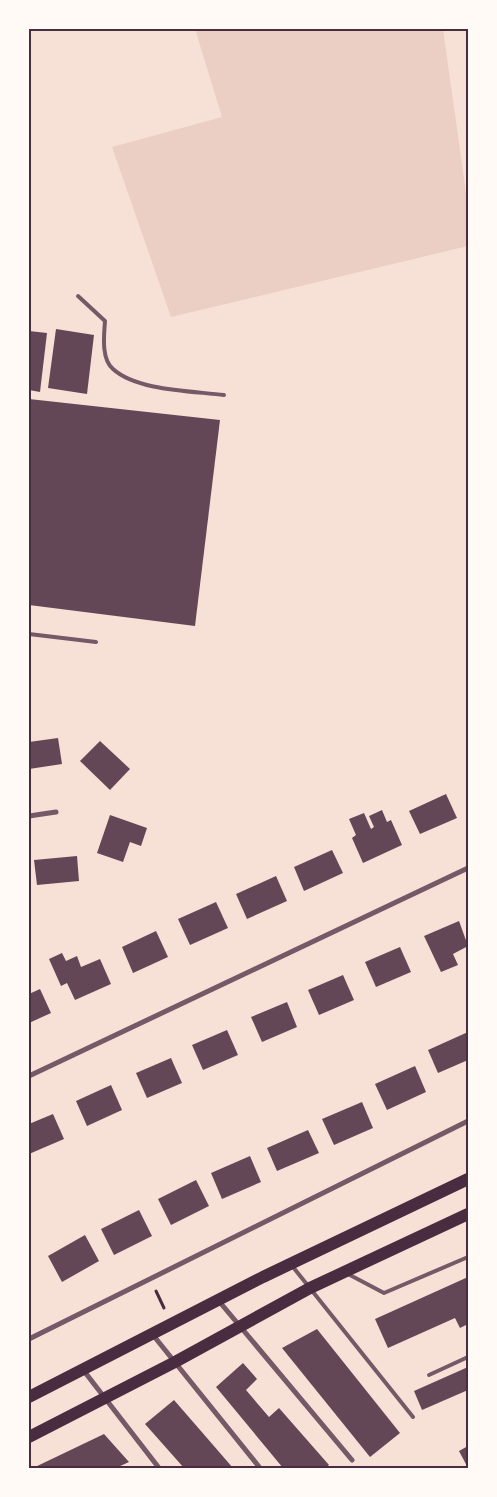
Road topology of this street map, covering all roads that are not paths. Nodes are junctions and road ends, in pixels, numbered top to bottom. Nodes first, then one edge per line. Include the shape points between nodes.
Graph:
1 (78, 296) dead end
2 (224, 395) dead end
3 (29, 634) edge
4 (96, 642) dead end
5 (56, 812) dead end
6 (29, 816) edge
7 (468, 868) edge
8 (29, 1076) edge
9 (468, 1121) edge
10 (468, 1179) edge
11 (468, 1214) edge
12 (468, 1257) edge
13 (290, 1264) junction
14 (345, 1272) junction
15 (310, 1288) junction
16 (218, 1300) junction
17 (240, 1327) junction
18 (153, 1335) junction
19 (29, 1339) edge
20 (468, 1357) edge
21 (175, 1362) junction
22 (84, 1371) junction
23 (429, 1375) dead end
24 (29, 1397) edge
25 (105, 1398) junction
26 (413, 1418) dead end
27 (29, 1437) edge
28 (352, 1460) dead end
29 (159, 1468) edge
30 (260, 1468) edge

1 - 2 lane via 105,321 104,350 112,369 133,381
3 - 4 lane
5 - 6 street
7 - 8 street
9 - 19 street
10 - 13 main road
11 - 14 main road
12 - 14 lane via 384,1293
13 - 15 lane
13 - 16 main road
14 - 15 main road
15 - 17 main road
15 - 26 lane
16 - 17 street
16 - 18 main road
17 - 21 main road
17 - 28 street
18 - 21 street
18 - 22 main road
20 - 23 lane
21 - 25 main road
21 - 30 street
22 - 24 main road
22 - 25 street
25 - 27 main road
25 - 29 street

